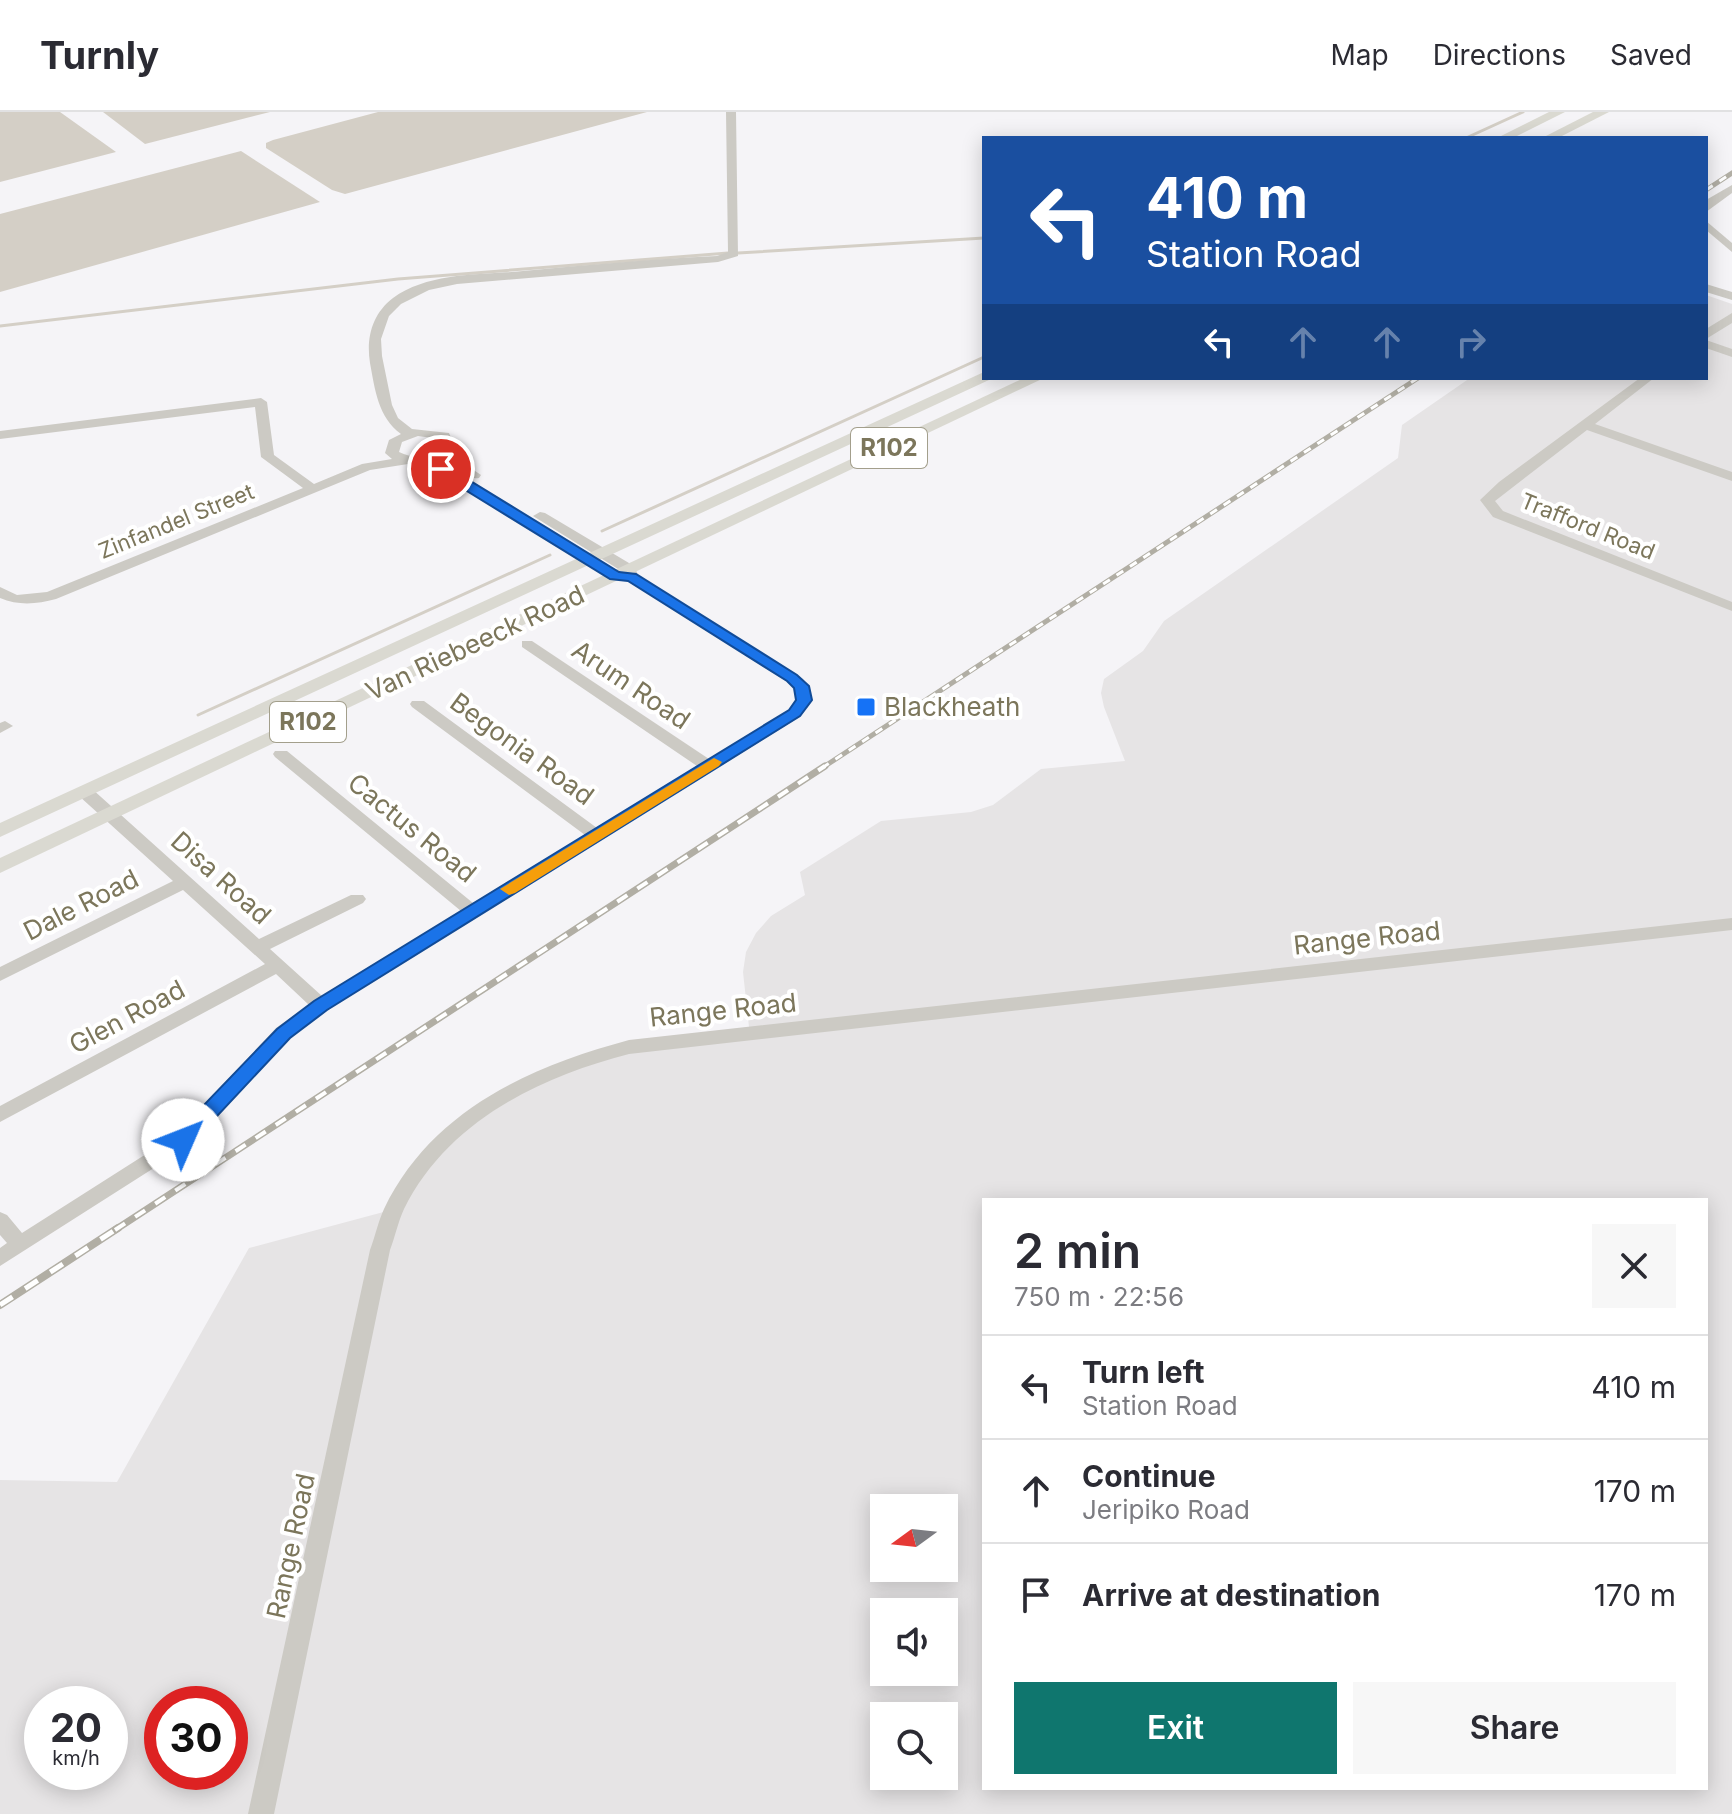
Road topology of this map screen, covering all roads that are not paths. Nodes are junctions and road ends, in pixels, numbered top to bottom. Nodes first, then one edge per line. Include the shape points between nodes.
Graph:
1 (731, 112) edge
2 (1559, 112) edge
3 (1603, 112) edge
4 (1507, 136) edge
5 (1552, 136) edge
6 (1732, 188) edge
7 (1708, 206) edge
8 (1708, 226) edge
9 (1732, 249) edge
10 (1708, 289) edge
11 (1732, 296) edge
12 (1732, 317) edge
13 (1708, 334) edge
14 (1708, 345) edge
15 (1732, 353) edge
16 (982, 378) edge
17 (1032, 380) edge
18 (1645, 380) edge
19 (1586, 425) junction
20 (410, 434) junction
21 (0, 435) edge
22 (391, 449) junction
23 (448, 450) junction
24 (413, 461) junction
25 (367, 467) junction
26 (1732, 477) edge
27 (313, 489) junction
28 (596, 557) junction
29 (625, 574) junction
30 (0, 591) edge
31 (1732, 607) edge
32 (527, 644) dead end
33 (418, 704) dead end
34 (281, 754) dead end
35 (708, 766) junction
36 (85, 792) junction
37 (111, 814) junction
38 (0, 831) edge
39 (596, 835) junction
40 (0, 866) edge
41 (186, 881) junction
42 (357, 899) dead end
43 (473, 912) junction
44 (1732, 924) edge
45 (258, 947) junction
46 (278, 965) junction
47 (0, 975) edge
48 (321, 1005) junction
49 (0, 1115) edge
50 (0, 1220) edge
51 (20, 1245) junction
52 (0, 1258) edge
53 (261, 1814) edge

1 - 20 street via 734,254 429,287 399,300 381,317 373,339 387,416
2 - 4 main road
3 - 5 main road
6 - 7 street
8 - 9 street
10 - 11 street
12 - 13 street
14 - 15 street
16 - 28 main road, Van Riebeeck Road / R102
17 - 29 main road, Van Riebeeck Road / R102
18 - 19 street, Trafford Road
19 - 26 street
19 - 31 street, Trafford Road via 1487,500 1491,508
20 - 22 street, Zinfandel Street
20 - 23 street via 444,436 450,441
21 - 27 street via 261,402 268,457
22 - 24 street
22 - 25 street, Zinfandel Street
23 - 24 street, Zinfandel Street
23 - 28 street via 466,471
24 - 25 street, Zinfandel Street
24 - 28 street via 448,473
25 - 27 street, Zinfandel Street
27 - 30 street, Zinfandel Street via 51,596 18,599
28 - 29 street
28 - 36 main road, Van Riebeeck Road / R102
29 - 35 street via 792,678 804,691 799,709
29 - 37 main road, Van Riebeeck Road / R102
32 - 35 street, Arum Road
33 - 39 street, Begonia Road
34 - 43 street, Cactus Road
35 - 39 street
36 - 37 street, Disa Road
36 - 38 main road, Van Riebeeck Road / R102
37 - 40 main road, Van Riebeeck Road / R102
37 - 41 street, Disa Road
39 - 43 street
41 - 45 street, Disa Road
41 - 47 street, Dale Road
42 - 45 street
43 - 48 street
44 - 53 street, Range Road via 629,1047 564,1065 504,1094 466,1121 418,1170 394,1211 380,1250
45 - 46 street, Disa Road
46 - 48 street, Disa Road
46 - 49 street, Glen Road
48 - 51 street via 283,1033 183,1140
50 - 51 street
51 - 52 street

